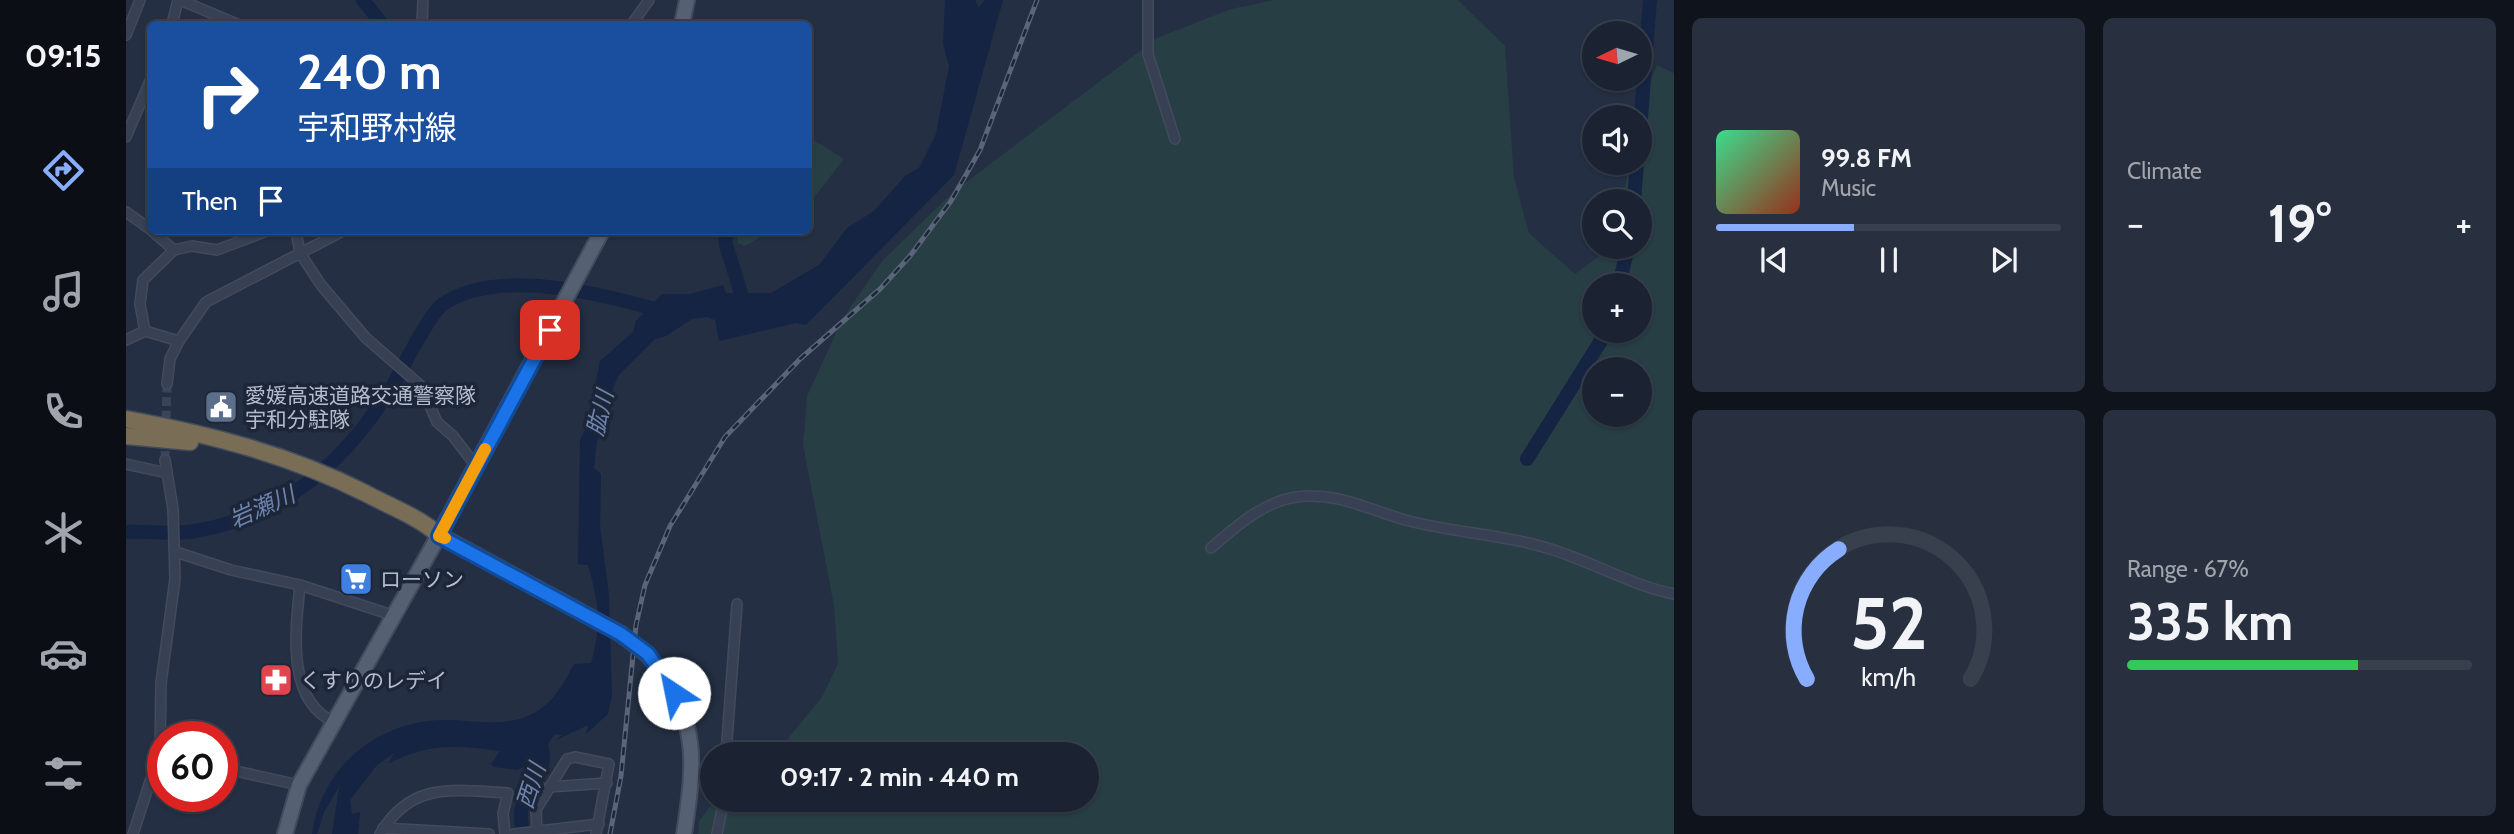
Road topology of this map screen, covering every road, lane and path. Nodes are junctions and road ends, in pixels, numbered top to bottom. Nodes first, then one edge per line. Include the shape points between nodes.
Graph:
1 (140, 0) edge
2 (179, 0) edge
3 (424, 0) edge
4 (649, 0) edge
5 (687, 0) edge
6 (1148, 0) edge
7 (173, 21) edge
8 (230, 21) edge
9 (422, 21) edge
10 (634, 21) edge
11 (683, 21) edge
12 (126, 35) edge
13 (147, 88) edge
14 (126, 137) edge
15 (1175, 139) dead end
16 (126, 212) edge
17 (147, 227) edge
18 (157, 235) edge
19 (256, 235) edge
20 (297, 235) edge
21 (334, 235) edge
22 (600, 235) edge
23 (174, 250) junction
24 (300, 253) junction
25 (145, 331) junction
26 (126, 340) edge
27 (179, 341) junction
28 (167, 384) tunnel mouth
29 (128, 421) edge
30 (126, 436) edge
31 (188, 442) junction
32 (270, 455) junction
33 (165, 460) tunnel mouth
34 (126, 464) edge
35 (476, 466) junction
36 (167, 473) junction
37 (439, 536) junction
38 (176, 548) junction
39 (1211, 548) dead end
40 (300, 585) junction
41 (1674, 594) edge
42 (737, 604) dead end
43 (395, 616) junction
44 (161, 721) edge
45 (334, 722) junction
46 (727, 742) edge
47 (238, 772) edge
48 (607, 783) junction
49 (299, 785) junction
50 (549, 786) junction
51 (147, 792) edge
52 (722, 812) edge
53 (598, 829) edge
54 (381, 831) edge
55 (533, 833) edge
56 (133, 834) edge
57 (285, 834) edge
58 (489, 834) edge
59 (505, 834) edge
60 (515, 834) edge
61 (684, 834) edge
62 (717, 834) edge

1 - 12 street
2 - 7 street
2 - 8 street
3 - 9 street
4 - 10 street
5 - 11 main road
6 - 15 street via 1148,54
13 - 14 street
16 - 17 street
18 - 23 street
19 - 23 street via 217,250 192,246
20 - 24 street
21 - 24 street
22 - 35 main road
23 - 25 street via 143,280 139,304
24 - 27 street via 206,302
24 - 35 street via 321,285 387,359 418,383 437,422
25 - 26 street
25 - 27 street
27 - 28 street via 170,359
29 - 31 highway
29 - 32 highway
30 - 31 highway
31 - 32 highway
32 - 37 highway via 343,485
33 - 36 street
34 - 36 street
35 - 37 main road
36 - 38 street
37 - 43 main road
37 - 61 main road, bridge via 621,634 648,654 677,697 690,734 692,780
38 - 40 street via 231,570
38 - 44 street
39 - 41 street via 1277,502 1321,496 1451,531 1521,541
40 - 43 street
40 - 45 street via 294,656 312,702 323,717
42 - 46 street
43 - 45 main road
45 - 49 main road
47 - 49 street
48 - 50 street
48 - 50 street via 609,764 575,757 567,759
48 - 53 street
49 - 57 main road
50 - 55 street via 536,810
51 - 56 street
52 - 62 street
53 - 55 street
54 - 58 street
54 - 59 street via 399,806 440,789 508,793 503,813
55 - 60 street

